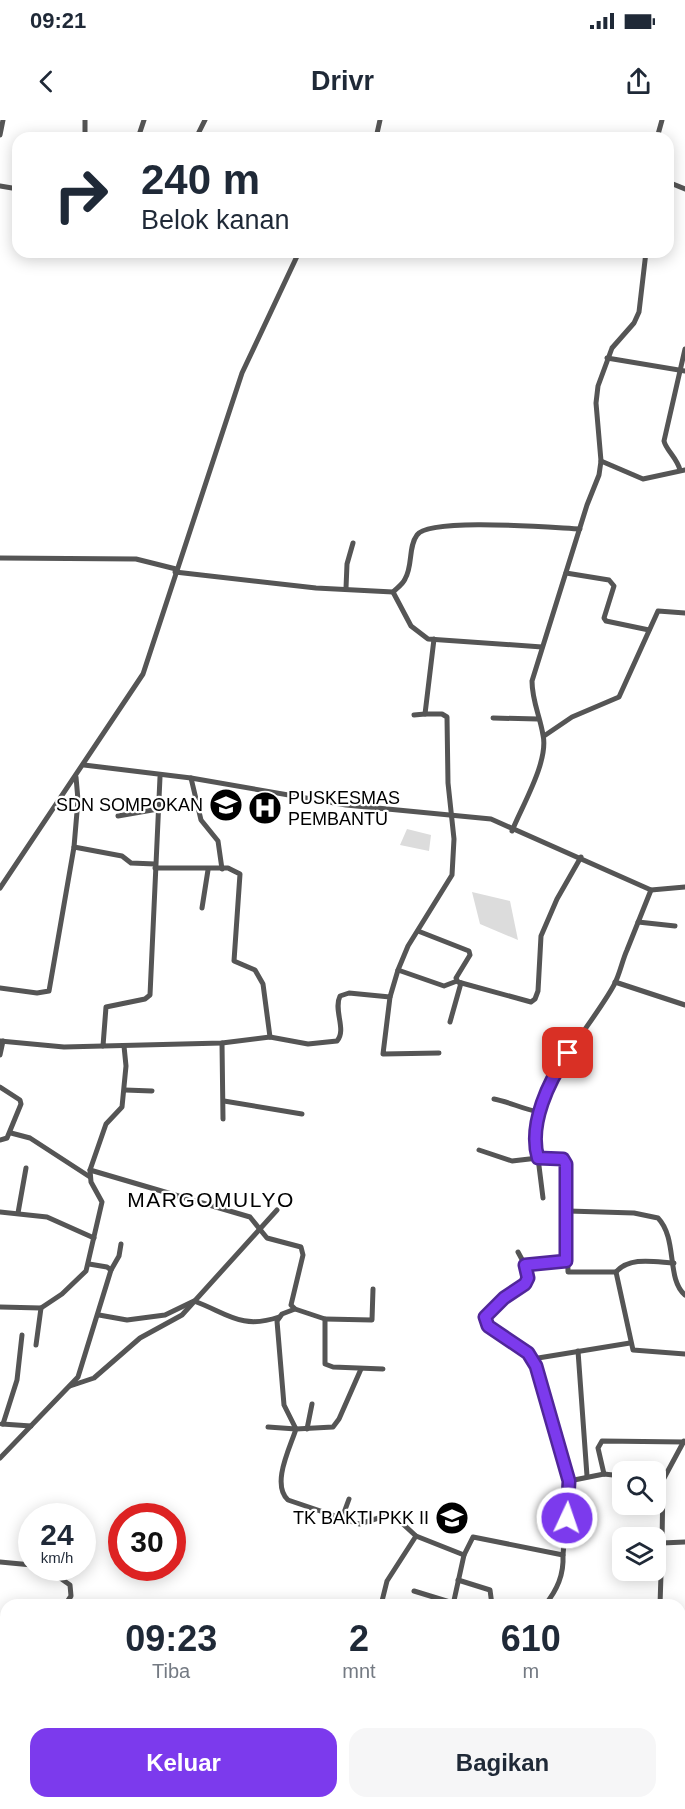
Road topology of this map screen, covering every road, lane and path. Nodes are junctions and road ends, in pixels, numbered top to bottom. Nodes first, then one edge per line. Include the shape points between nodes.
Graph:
1 (3, 120) edge
2 (0, 135) edge
3 (296, 258) edge
4 (645, 258) edge
5 (685, 349) edge
6 (607, 358) junction
7 (683, 370) edge
8 (601, 461) junction
9 (682, 470) edge
10 (580, 529) junction
11 (353, 543) dead end
12 (0, 558) edge
13 (176, 571) junction
14 (566, 573) junction
15 (346, 588) junction
16 (393, 592) junction
17 (685, 614) edge
18 (649, 630) junction
19 (434, 639) junction
20 (542, 647) junction
21 (425, 714) junction
22 (414, 715) dead end
23 (493, 718) dead end
24 (538, 719) junction
25 (544, 736) junction
26 (84, 765) junction
27 (76, 776) junction
28 (160, 777) junction
29 (191, 778) junction
30 (158, 809) junction
31 (452, 815) junction
32 (118, 816) dead end
33 (512, 831) junction
34 (74, 847) junction
35 (581, 857) junction
36 (155, 866) junction
37 (222, 869) junction
38 (208, 870) junction
39 (685, 887) edge
40 (0, 888) edge
41 (651, 890) junction
42 (202, 908) dead end
43 (638, 922) junction
44 (675, 926) dead end
45 (418, 931) junction
46 (398, 970) junction
47 (459, 982) junction
48 (615, 982) junction
49 (0, 988) edge
50 (390, 997) junction
51 (685, 1005) edge
52 (450, 1022) dead end
53 (270, 1037) junction
54 (2, 1041) edge
55 (222, 1043) junction
56 (103, 1046) junction
57 (124, 1046) junction
58 (439, 1053) dead end
59 (0, 1055) edge
60 (0, 1086) edge
61 (125, 1090) junction
62 (152, 1090) dead end
63 (494, 1099) dead end
64 (224, 1101) junction
65 (539, 1112) junction
66 (302, 1114) dead end
67 (223, 1119) dead end
68 (11, 1133) junction
69 (0, 1140) edge
70 (480, 1150) dead end
71 (538, 1158) junction
72 (26, 1168) dead end
73 (90, 1170) junction
74 (90, 1177) junction
75 (543, 1198) dead end
76 (277, 1210) dead end
77 (568, 1210) junction
78 (0, 1212) edge
79 (18, 1213) junction
80 (260, 1228) junction
81 (94, 1238) junction
82 (121, 1244) dead end
83 (518, 1252) dead end
84 (566, 1261) junction
85 (674, 1263) junction
86 (89, 1264) junction
87 (525, 1265) junction
88 (111, 1270) junction
89 (616, 1272) junction
90 (373, 1289) dead end
91 (685, 1294) edge
92 (197, 1301) junction
93 (0, 1307) edge
94 (41, 1308) junction
95 (295, 1309) junction
96 (99, 1315) junction
97 (279, 1317) junction
98 (325, 1319) junction
99 (22, 1335) dead end
100 (630, 1343) junction
101 (36, 1345) dead end
102 (578, 1351) junction
103 (685, 1354) edge
104 (532, 1359) junction
105 (361, 1369) junction
106 (382, 1369) dead end
107 (70, 1386) junction
108 (312, 1404) dead end
109 (2, 1424) edge
110 (31, 1426) junction
111 (268, 1427) dead end
112 (296, 1429) junction
113 (307, 1429) junction
114 (684, 1441) edge
115 (0, 1458) edge
116 (604, 1474) junction
117 (666, 1474) edge
118 (612, 1475) edge
119 (587, 1476) junction
120 (569, 1481) junction
121 (349, 1499) dead end
122 (342, 1518) junction
123 (416, 1536) junction
124 (685, 1542) edge
125 (666, 1543) edge
126 (464, 1555) junction
127 (563, 1555) junction
128 (0, 1562) edge
129 (18, 1564) edge
130 (458, 1580) junction
131 (64, 1581) edge
132 (661, 1581) edge
133 (414, 1591) dead end
134 (69, 1599) edge
135 (382, 1599) edge
136 (438, 1599) edge
137 (454, 1599) edge
138 (491, 1599) edge
139 (550, 1599) edge
140 (660, 1599) edge

1 - 2 street
3 - 13 street via 242,373
4 - 6 street via 639,312
5 - 7 street
6 - 7 street
6 - 8 street via 596,404
7 - 9 street via 664,441
8 - 9 street via 643,479
8 - 10 street
10 - 14 street
10 - 16 street via 472,525 424,529 413,544 405,579
11 - 15 street
12 - 13 street via 136,559
13 - 15 street
13 - 26 street via 143,674
14 - 18 street via 609,580 614,586 606,621
14 - 20 street
15 - 16 street
16 - 19 street via 415,632
17 - 18 street via 658,611
18 - 25 street via 619,697 572,717
19 - 20 street
19 - 21 street
20 - 24 street via 532,681
21 - 22 street
21 - 31 street via 447,717
23 - 24 street
24 - 25 street
25 - 33 street via 542,759
26 - 27 street
26 - 28 street
27 - 34 street
27 - 40 street
28 - 29 street
28 - 30 street
29 - 31 street via 346,805
29 - 37 street via 201,820 218,841
30 - 32 street
30 - 36 street
31 - 33 street via 491,819
31 - 45 street via 452,875
33 - 35 street
34 - 36 street
34 - 49 street via 49,991
35 - 41 street
35 - 47 street via 541,936 536,999 526,1002
36 - 38 street
36 - 56 street via 150,994 145,999 106,1006
37 - 38 street
37 - 53 street via 236,870 241,876 234,961 255,970 262,984
38 - 42 street
39 - 41 street
41 - 43 street
43 - 44 street
43 - 48 street
45 - 46 street
45 - 47 street via 470,952
46 - 47 street via 444,986
46 - 50 street
47 - 52 street
48 - 51 street
48 - 65 street via 561,1063
50 - 53 street via 349,993 340,996 337,1041 308,1044
50 - 58 street via 383,1054
53 - 55 street
54 - 56 street
54 - 59 street
55 - 57 street
55 - 64 street
56 - 57 street
57 - 61 street
60 - 68 street via 20,1100 21,1108
61 - 62 street
61 - 73 street via 122,1107 106,1124
63 - 65 street
64 - 66 street
64 - 67 street
65 - 71 street via 535,1145
68 - 69 street
68 - 74 street via 30,1138
70 - 71 street via 512,1161
71 - 75 street
71 - 77 street via 565,1161
72 - 79 street
73 - 74 street
73 - 80 street via 250,1217
74 - 81 street via 102,1202
76 - 80 street
77 - 84 street
77 - 85 street via 658,1218 668,1233
78 - 79 street
79 - 81 street via 46,1217
80 - 92 street
80 - 95 street via 267,1238 303,1251 291,1301
81 - 86 street
82 - 88 street
83 - 87 street
84 - 87 street
84 - 89 street via 571,1272
85 - 89 street via 634,1262
85 - 91 street via 678,1287
86 - 88 street
86 - 94 street via 70,1286
87 - 104 street via 525,1284 489,1312 485,1322 523,1348
88 - 96 street
89 - 100 street
90 - 98 street via 372,1320
92 - 96 street via 165,1315 127,1320
92 - 97 street via 245,1323
92 - 107 street via 182,1315 140,1338 94,1378
93 - 94 street
94 - 101 street
95 - 97 street
95 - 98 street
96 - 107 street via 82,1367
97 - 112 street via 284,1405
98 - 105 street via 326,1364
99 - 109 street via 17,1380
100 - 102 street
100 - 103 street via 635,1351
102 - 104 street
102 - 119 street
104 - 120 street
105 - 106 street
105 - 113 street via 336,1423 328,1429
107 - 110 street
108 - 113 street
109 - 110 street
110 - 115 street
111 - 112 street
112 - 113 street
112 - 122 street via 280,1480 282,1494 288,1500
114 - 116 street via 602,1441 598,1448
114 - 117 street
116 - 118 street
116 - 119 street
119 - 120 street
120 - 127 street
121 - 122 street
122 - 123 street via 365,1524 392,1514
123 - 126 street
123 - 135 street via 387,1581
124 - 125 street
126 - 127 street via 476,1536
126 - 130 street
127 - 139 street via 561,1576
128 - 129 street
130 - 137 street
130 - 138 street via 490,1590
131 - 134 street via 70,1585
132 - 140 street
133 - 136 street

